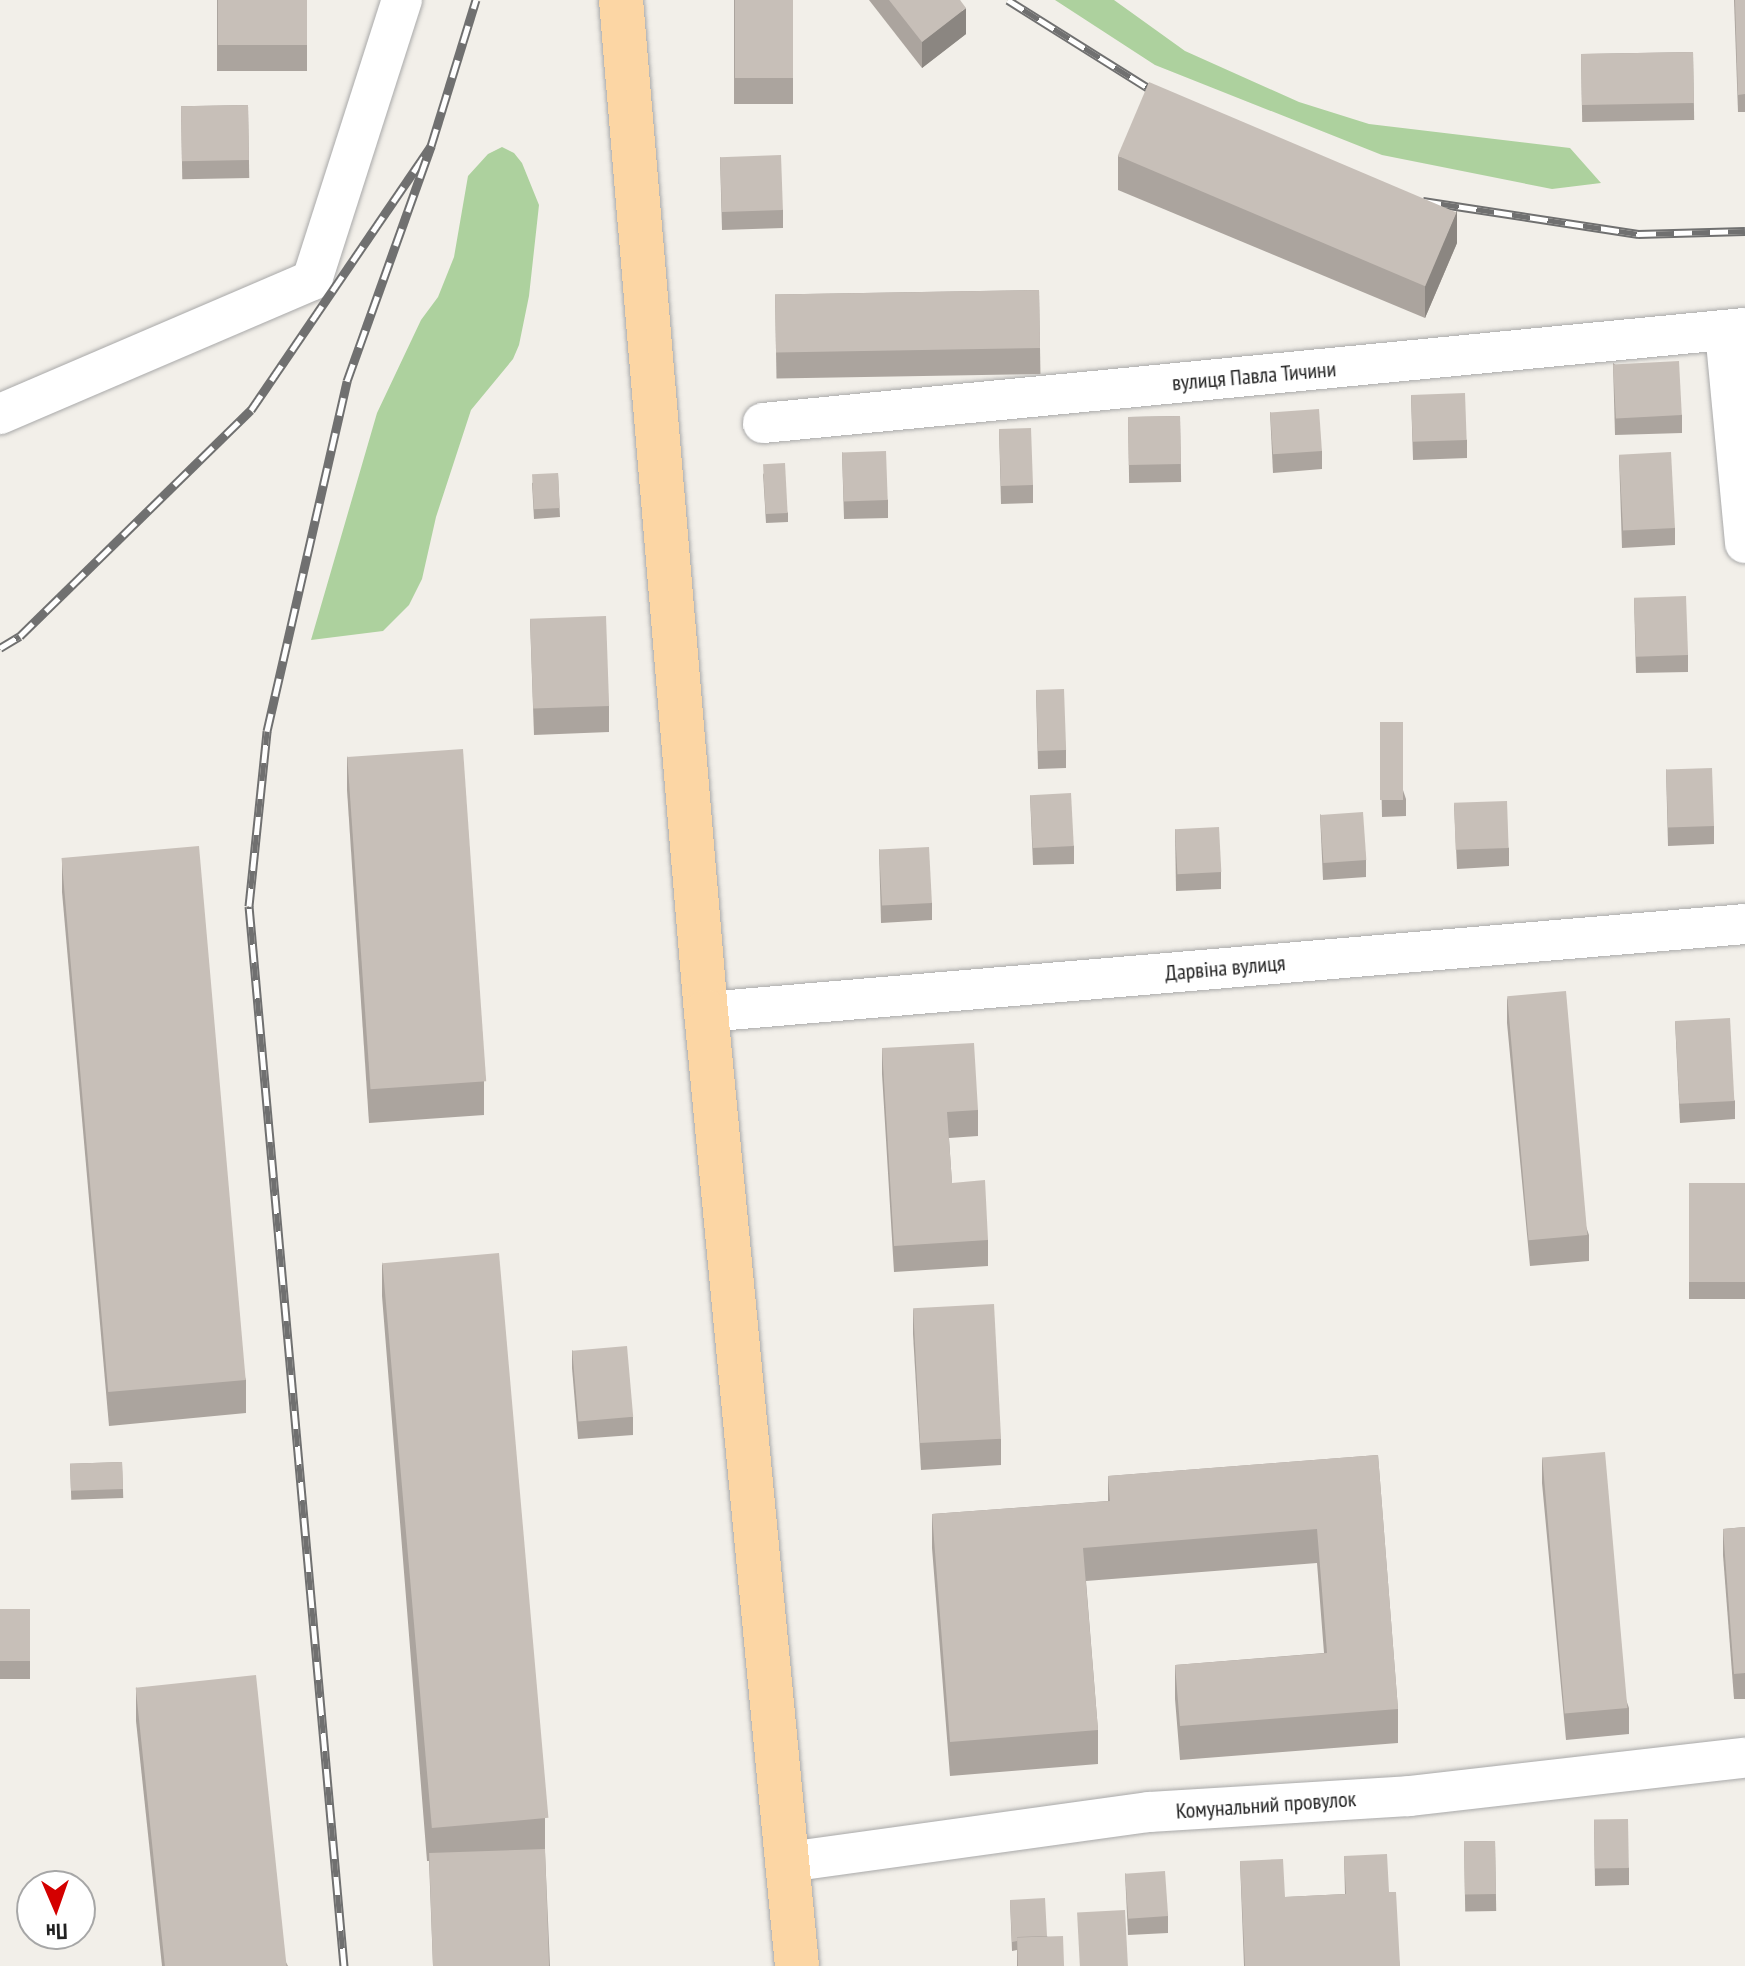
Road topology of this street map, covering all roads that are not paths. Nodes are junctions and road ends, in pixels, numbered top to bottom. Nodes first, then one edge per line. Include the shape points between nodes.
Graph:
1 (402, 0) edge
2 (621, 0) edge
3 (1735, 329) edge
4 (0, 414) edge
5 (763, 423) dead end
6 (1745, 543) edge
7 (1745, 924) edge
8 (706, 1012) junction
9 (1745, 1758) edge
10 (788, 1862) junction
11 (797, 1966) edge

1 - 4 street via 312,280
2 - 8 main road
3 - 5 street, вулиця Павла Тичини
3 - 6 street
7 - 8 street, Дарвіна вулиця
8 - 10 main road
9 - 10 street, Комунальний провулок via 1409,1796 1149,1812
10 - 11 main road

